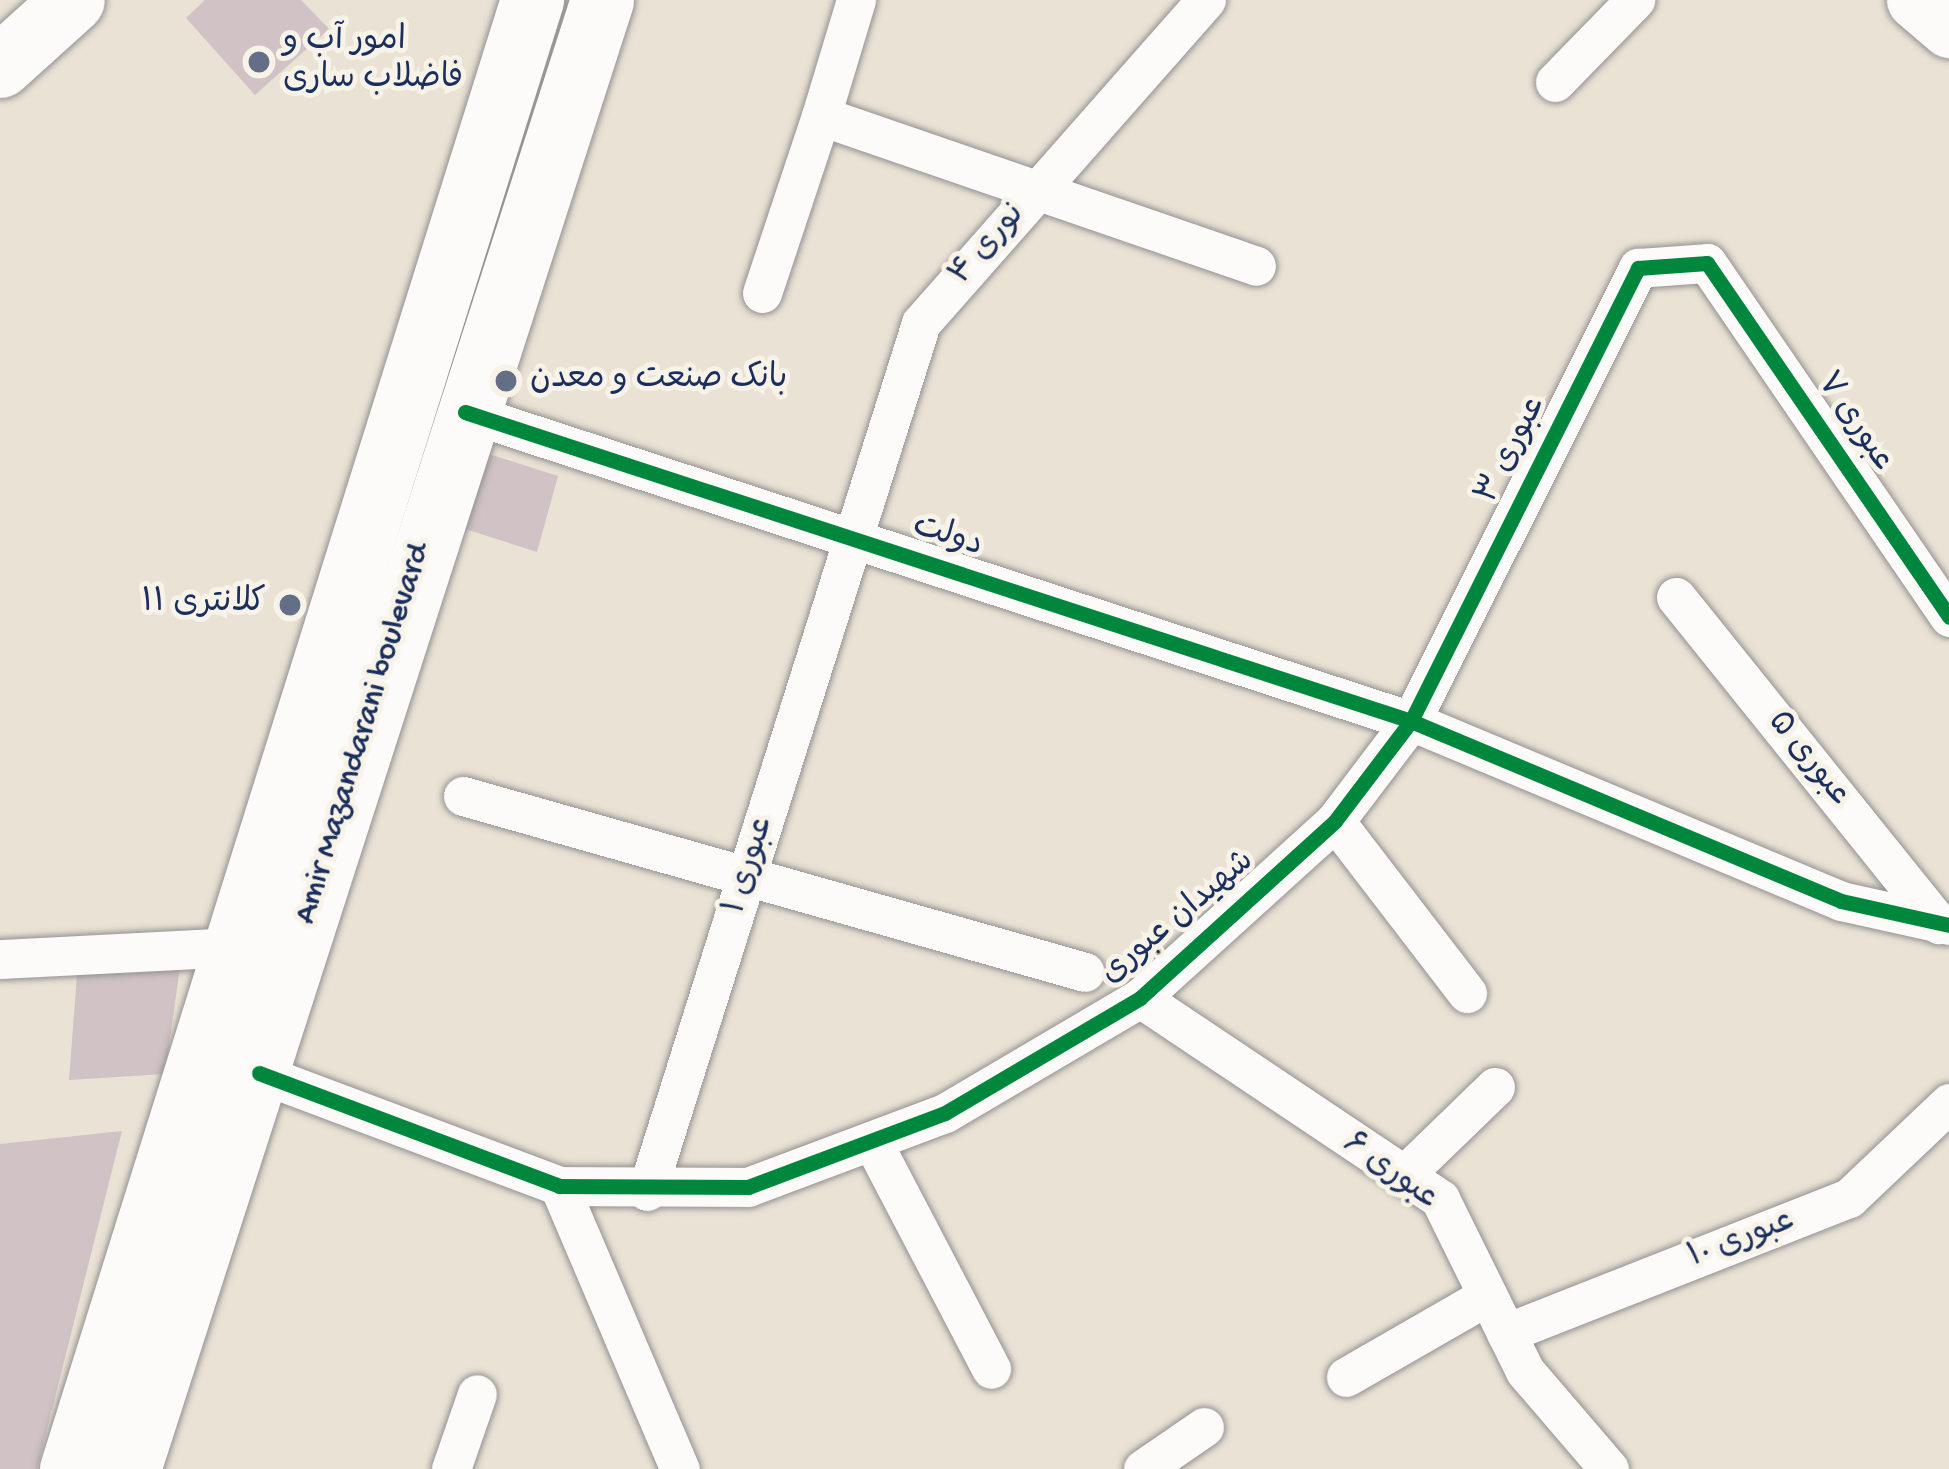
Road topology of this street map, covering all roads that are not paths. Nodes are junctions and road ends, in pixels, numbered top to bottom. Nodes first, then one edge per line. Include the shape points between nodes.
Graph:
1 (73, 0) edge
2 (532, 0) edge
3 (602, 0) edge
4 (856, 0) edge
5 (1206, 0) edge
6 (1635, 0) edge
7 (1915, 0) edge
8 (1949, 29) edge
9 (2, 58) edge
10 (1555, 82) dead end
11 (821, 116) junction
12 (1036, 193) junction
13 (1707, 263) joint
14 (1256, 266) dead end
15 (762, 293) dead end
16 (465, 412) junction
17 (851, 538) junction
18 (1676, 597) dead end
19 (1949, 617) edge
20 (1411, 722) junction
21 (463, 796) dead end
22 (1336, 821) junction
23 (748, 878) junction
24 (1944, 924) edge
25 (236, 947) junction
26 (0, 959) edge
27 (1085, 972) dead end
28 (1467, 993) dead end
29 (1140, 998) junction
30 (259, 1073) junction
31 (1495, 1087) dead end
32 (1949, 1103) edge
33 (872, 1141) junction
34 (1403, 1176) junction
35 (559, 1186) junction
36 (647, 1191) junction
37 (1487, 1296) junction
38 (1506, 1333) junction
39 (992, 1369) dead end
40 (1346, 1377) dead end
41 (477, 1394) dead end
42 (1204, 1427) dead end
43 (1590, 1462) edge
44 (71, 1469) edge
45 (129, 1469) edge
46 (451, 1469) edge
47 (680, 1469) edge
48 (1143, 1469) edge

1 - 9 main road
2 - 25 main road, Amir Mazandarani boulevard
3 - 16 main road, Amir Mazandarani boulevard
4 - 11 street
5 - 12 street, نوری ۴
6 - 10 street
7 - 8 main road
11 - 12 street
11 - 15 street
12 - 14 street
12 - 17 street, نوری ۴ via 921,323
13 - 19 street, عبوری ۷
13 - 20 street, عبوری ۳ via 1638,268
16 - 17 street, دولت
16 - 30 main road, Amir Mazandarani boulevard
17 - 20 street, دولت
17 - 23 street, عبوری ۱
18 - 24 street, عبوری ۵
20 - 22 street, شهیدان عبوری
20 - 24 street via 1841,901
21 - 23 street
22 - 28 street
22 - 29 street, شهیدان عبوری
23 - 27 street
23 - 36 street, عبوری ۱
25 - 26 street
25 - 44 main road, Amir Mazandarani boulevard
29 - 33 street, شهیدان عبوری via 1031,1071
29 - 34 street, عبوری ۶
30 - 35 street, شهیدان عبوری
30 - 45 main road, Amir Mazandarani boulevard
31 - 34 street
32 - 38 street, عبوری ۱۰ via 1849,1198
33 - 36 street, شهیدان عبوری via 748,1187
33 - 39 street
34 - 37 street, عبوری ۶ via 1440,1199
35 - 36 street, شهیدان عبوری
35 - 47 street
37 - 38 street, عبوری ۶
37 - 40 street
38 - 43 street, عبوری ۶
41 - 46 street
42 - 48 street

